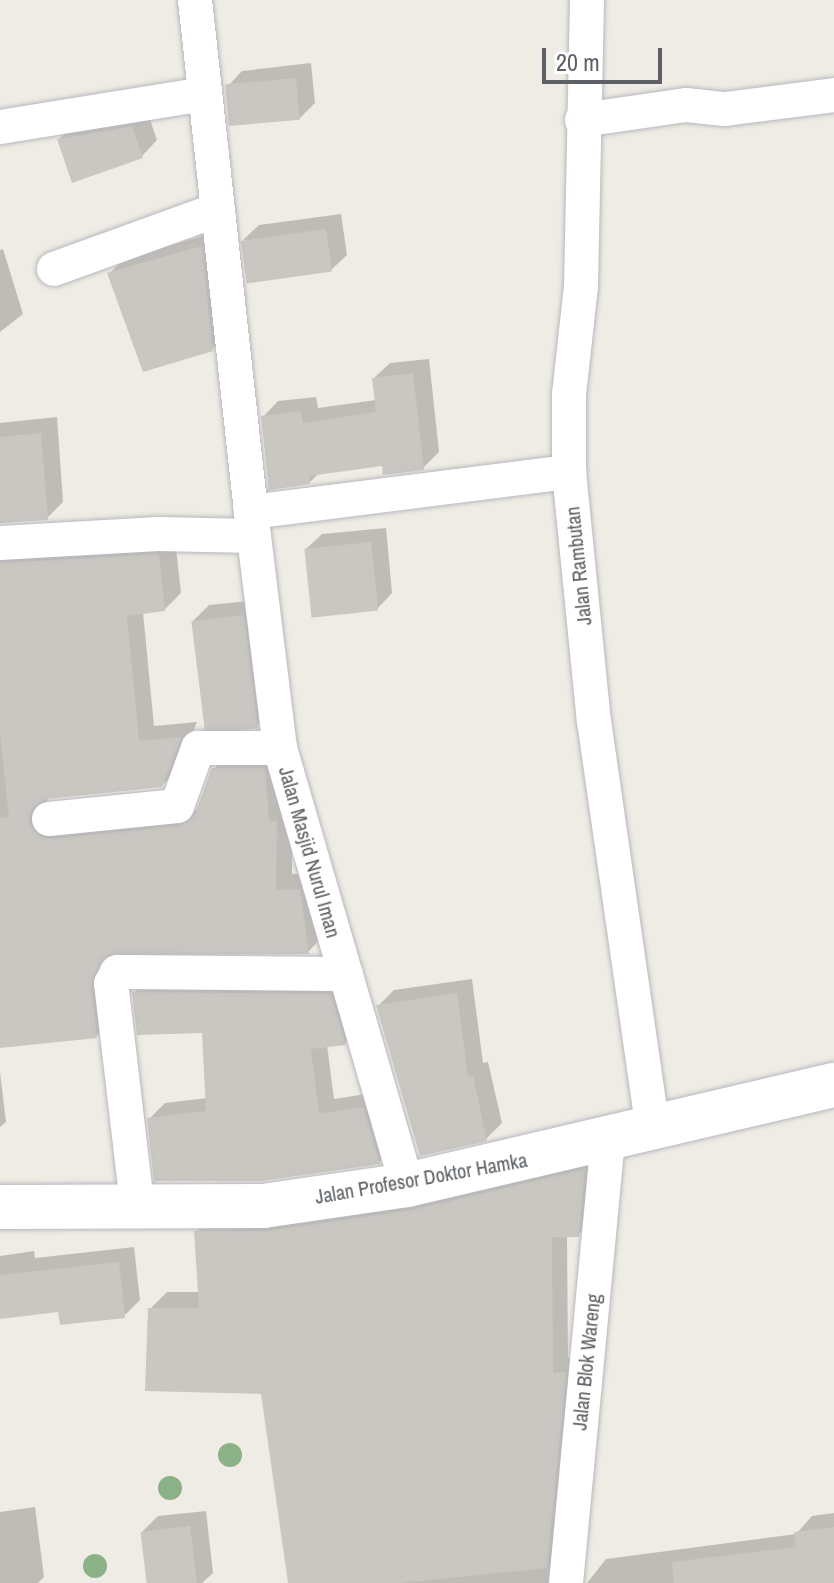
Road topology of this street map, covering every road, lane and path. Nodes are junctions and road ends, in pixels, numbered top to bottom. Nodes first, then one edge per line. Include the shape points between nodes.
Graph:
1 (195, 0) edge
2 (587, 0) edge
3 (204, 94) junction
4 (834, 95) edge
5 (582, 120) junction
6 (0, 127) edge
7 (217, 210) junction
8 (54, 269) dead end
9 (569, 472) junction
10 (252, 524) junction
11 (0, 543) edge
12 (280, 748) junction
13 (49, 819) dead end
14 (346, 974) junction
15 (834, 1085) edge
16 (653, 1128) junction
17 (608, 1141) junction
18 (407, 1185) junction
19 (137, 1204) junction
20 (0, 1207) edge
21 (562, 1583) edge

1 - 3 street, Jalan Masjid Nurul Iman
2 - 5 street, Jalan Rambutan
3 - 6 street
3 - 7 street, Jalan Masjid Nurul Iman
4 - 5 street via 725,109 686,105
5 - 9 street, Jalan Rambutan via 581,286 569,394
7 - 8 street
7 - 10 street, Jalan Masjid Nurul Iman
9 - 10 street
9 - 16 street, Jalan Rambutan via 594,721
10 - 11 street
10 - 12 street, Jalan Masjid Nurul Iman
12 - 13 street via 198,748 177,806
12 - 14 street, Jalan Masjid Nurul Iman
14 - 18 street, Jalan Masjid Nurul Iman
14 - 19 street via 117,972 111,984
15 - 16 street, Jalan Profesor Doktor Hamka
16 - 17 street, Jalan Profesor Doktor Hamka
17 - 18 street, Jalan Profesor Doktor Hamka
17 - 21 street, Jalan Blok Wareng
18 - 19 street, Jalan Profesor Doktor Hamka via 263,1206
19 - 20 street, Jalan Profesor Doktor Hamka

